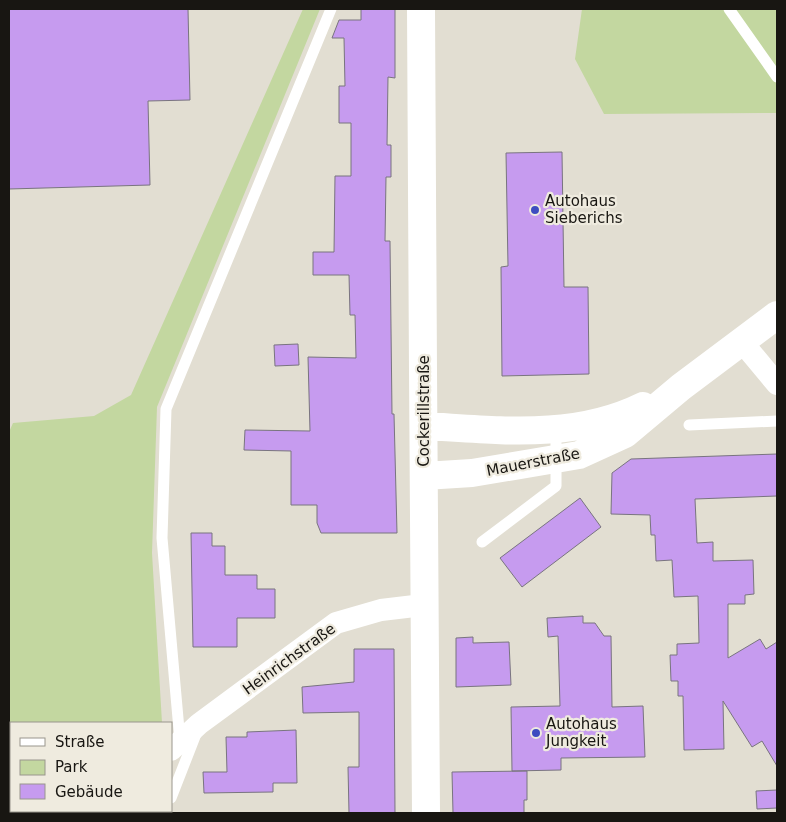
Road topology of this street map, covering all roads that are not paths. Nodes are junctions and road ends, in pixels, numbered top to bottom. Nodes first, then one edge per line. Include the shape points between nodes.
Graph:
1 (331, 9) edge
2 (421, 9) edge
3 (729, 9) edge
4 (777, 77) edge
5 (777, 316) edge
6 (742, 342) junction
7 (777, 384) edge
8 (681, 387) junction
9 (777, 421) edge
10 (689, 425) dead end
11 (424, 426) junction
12 (556, 430) junction
13 (556, 459) junction
14 (424, 476) junction
15 (482, 542) dead end
16 (423, 605) junction
17 (199, 724) junction
18 (176, 746) edge
19 (172, 795) edge
20 (426, 813) edge

1 - 18 lane via 166,409 162,538
2 - 11 main road, Cockerillstraße
3 - 4 lane
5 - 6 main road, Mauerstraße
6 - 7 street
6 - 8 main road, Mauerstraße
8 - 12 main road, Mauerstraße via 619,417
8 - 13 main road, Mauerstraße via 624,434 579,455
9 - 10 lane
11 - 12 main road, Mauerstraße
11 - 14 main road, Cockerillstraße
12 - 13 lane
13 - 14 main road, Mauerstraße via 472,473
13 - 15 lane via 556,486
14 - 16 main road, Cockerillstraße
16 - 17 street, Heinrichstraße via 381,610 336,623
16 - 20 main road, Cockerillstraße
17 - 18 street, Heinrichstraße
17 - 19 lane

